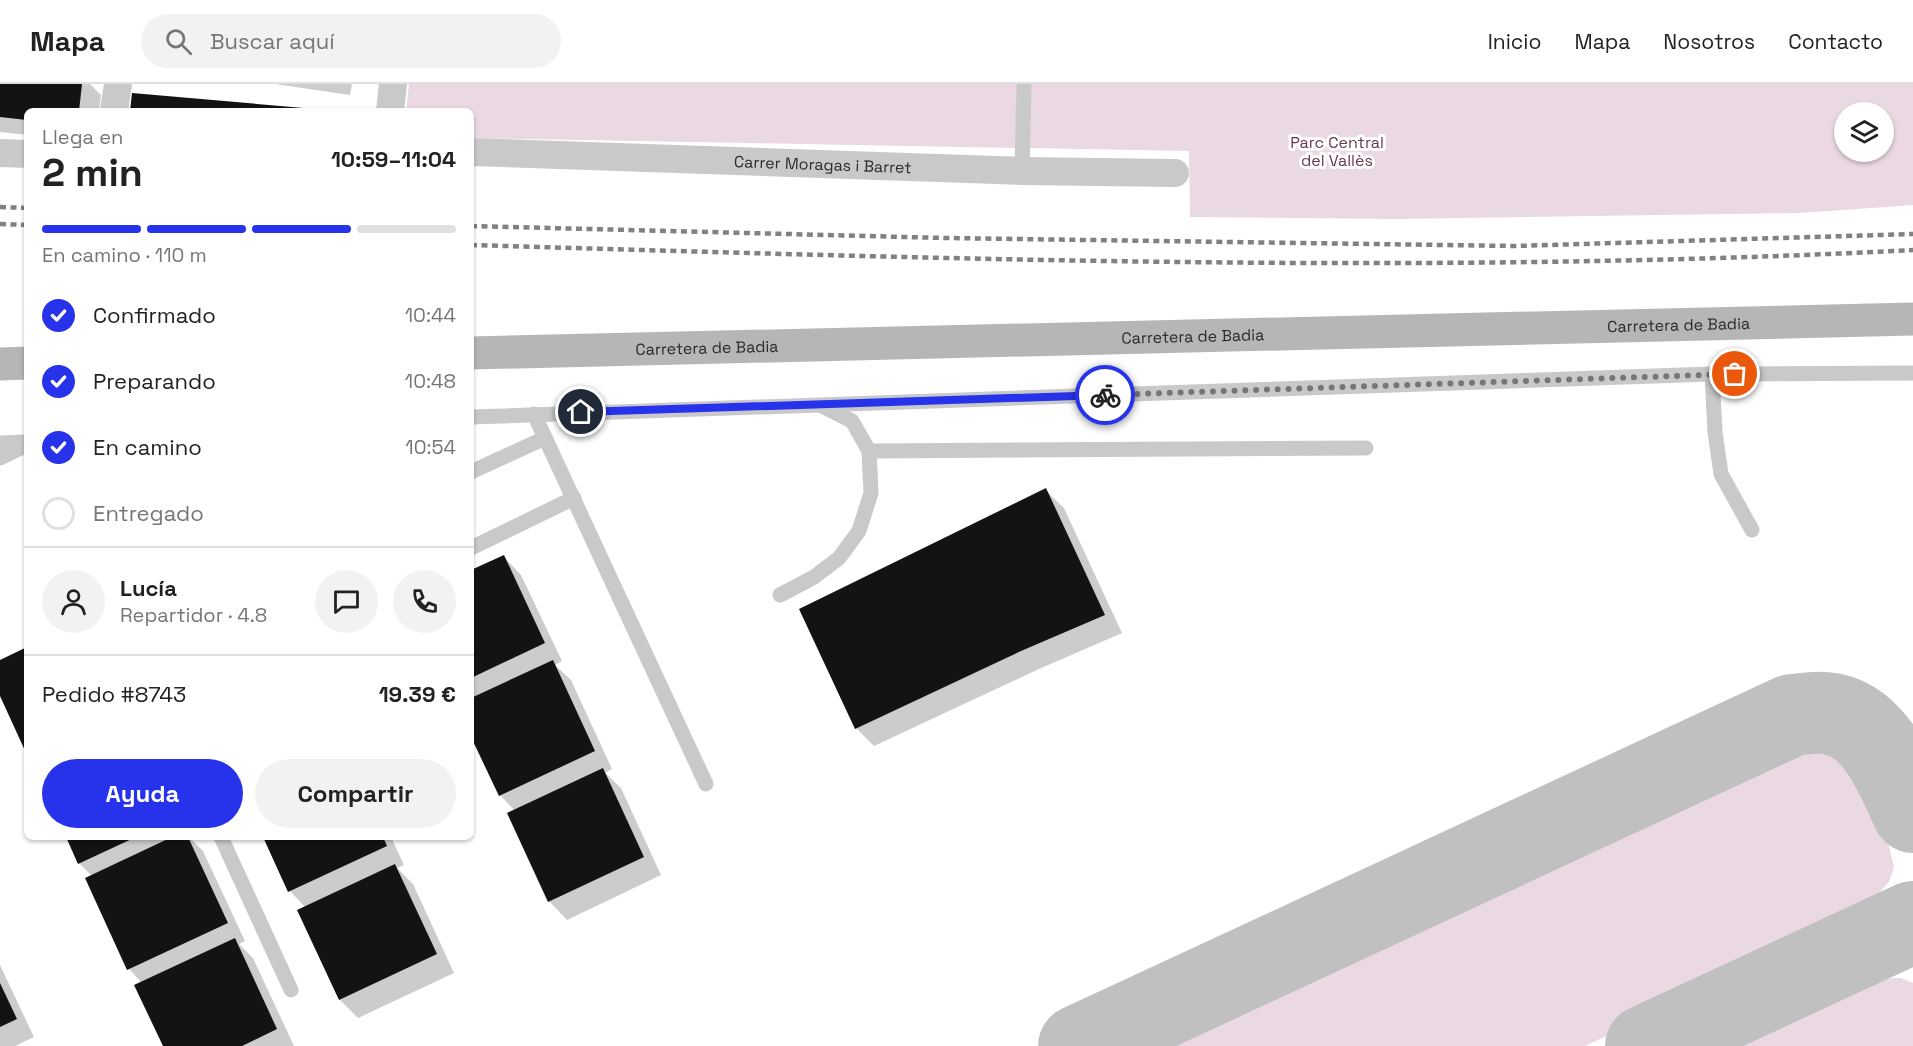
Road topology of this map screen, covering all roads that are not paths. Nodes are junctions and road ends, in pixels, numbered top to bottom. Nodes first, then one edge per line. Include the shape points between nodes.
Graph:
1 (118, 84) edge
2 (393, 84) edge
3 (1024, 84) edge
4 (114, 108) edge
5 (390, 108) edge
6 (474, 152) edge
7 (0, 153) edge
8 (24, 154) edge
9 (1022, 171) junction
10 (1174, 173) dead end
11 (1913, 319) edge
12 (474, 353) edge
13 (24, 363) edge
14 (0, 364) edge
15 (1913, 373) edge
16 (1712, 374) junction
17 (819, 405) junction
18 (534, 414) junction
19 (474, 417) edge
20 (545, 438) junction
21 (0, 443) edge
22 (24, 444) edge
23 (24, 446) edge
24 (1366, 448) dead end
25 (869, 450) junction
26 (0, 458) edge
27 (474, 471) edge
28 (574, 498) junction
29 (1752, 530) dead end
30 (474, 547) edge
31 (780, 595) dead end
32 (706, 784) dead end
33 (222, 840) edge
34 (291, 990) dead end

1 - 4 street
2 - 5 street
3 - 9 lane
6 - 9 street, Carrer Moragas i Barret
7 - 8 street
9 - 10 street, Carrer Moragas i Barret
11 - 12 street, Carretera de Badia
13 - 14 street
15 - 16 lane
16 - 17 lane
16 - 29 lane via 1721,474
17 - 18 lane
17 - 25 lane via 852,421
18 - 19 lane
18 - 20 lane
20 - 27 lane
20 - 28 lane
21 - 22 lane
23 - 26 lane
24 - 25 lane
25 - 31 lane via 871,493 859,531 839,558
28 - 30 lane
28 - 32 lane
33 - 34 lane

